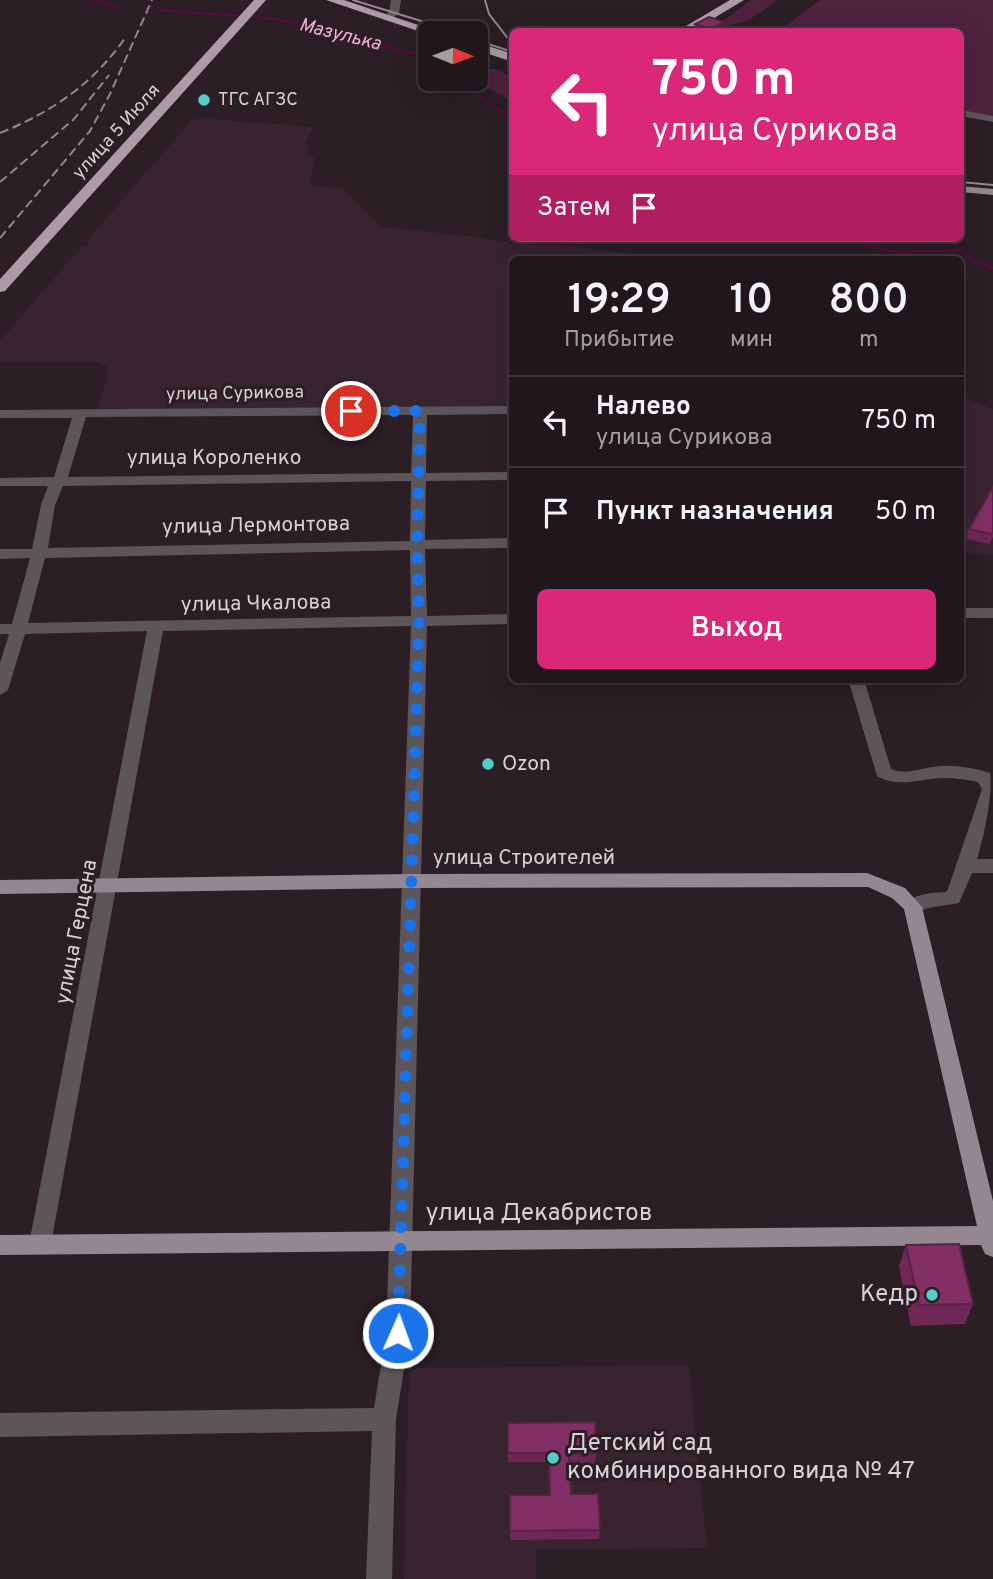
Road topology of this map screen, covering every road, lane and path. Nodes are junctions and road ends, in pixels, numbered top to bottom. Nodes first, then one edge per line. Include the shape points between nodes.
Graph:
1 (260, 0) edge
2 (332, 0) edge
3 (396, 0) edge
4 (738, 0) edge
5 (387, 18) junction
6 (418, 27) edge
7 (689, 28) edge
8 (488, 50) edge
9 (509, 57) edge
10 (964, 114) edge
11 (993, 119) edge
12 (964, 189) edge
13 (993, 191) edge
14 (0, 288) edge
15 (509, 410) edge
16 (420, 411) junction
17 (0, 414) edge
18 (79, 415) junction
19 (509, 476) edge
20 (419, 478) junction
21 (60, 480) junction
22 (0, 482) edge
23 (417, 543) junction
24 (509, 543) edge
25 (40, 551) junction
26 (0, 554) edge
27 (964, 613) edge
28 (993, 613) edge
29 (509, 619) edge
30 (419, 621) junction
31 (156, 627) junction
32 (0, 629) edge
33 (18, 629) junction
34 (857, 683) edge
35 (0, 690) edge
36 (967, 866) junction
37 (993, 866) edge
38 (411, 881) junction
39 (110, 884) junction
40 (0, 887) edge
41 (914, 907) junction
42 (992, 1239) edge
43 (401, 1240) junction
44 (40, 1244) junction
45 (0, 1245) edge
46 (384, 1419) junction
47 (0, 1425) edge
48 (379, 1579) edge

1 - 14 highway, улица 5 Июля
2 - 5 highway
3 - 5 street via 394,13
4 - 7 highway
5 - 6 highway
8 - 9 highway
10 - 11 street
12 - 13 main road
15 - 16 street, улица Сурикова
16 - 18 street, улица Сурикова
16 - 20 street
17 - 18 street, улица Сурикова
18 - 21 street
19 - 20 street, улица Короленко
20 - 21 street, улица Короленко
20 - 23 street
21 - 22 street, улица Короленко
21 - 25 street
23 - 24 street, улица Лермонтова
23 - 25 street, улица Лермонтова
23 - 30 street
25 - 26 street, улица Лермонтова
25 - 33 street
27 - 28 street
29 - 30 street, улица Чкалова
30 - 31 street, улица Чкалова
30 - 38 street
31 - 33 street, улица Чкалова
31 - 39 street, улица Герцена
32 - 33 street, улица Чкалова
33 - 35 street
34 - 36 street via 883,772 898,779 943,772 966,774 989,782 989,801
36 - 37 street
36 - 41 street via 952,898
38 - 39 main road, улица Строителей
38 - 41 main road, улица Строителей via 867,880 904,895
38 - 43 street
39 - 40 main road, улица Строителей
39 - 44 street, улица Герцена
41 - 42 main road
42 - 43 main road, улица Декабристов
43 - 44 main road, улица Декабристов
43 - 46 street via 398,1333
44 - 45 main road, улица Декабристов
46 - 47 street
46 - 48 street

